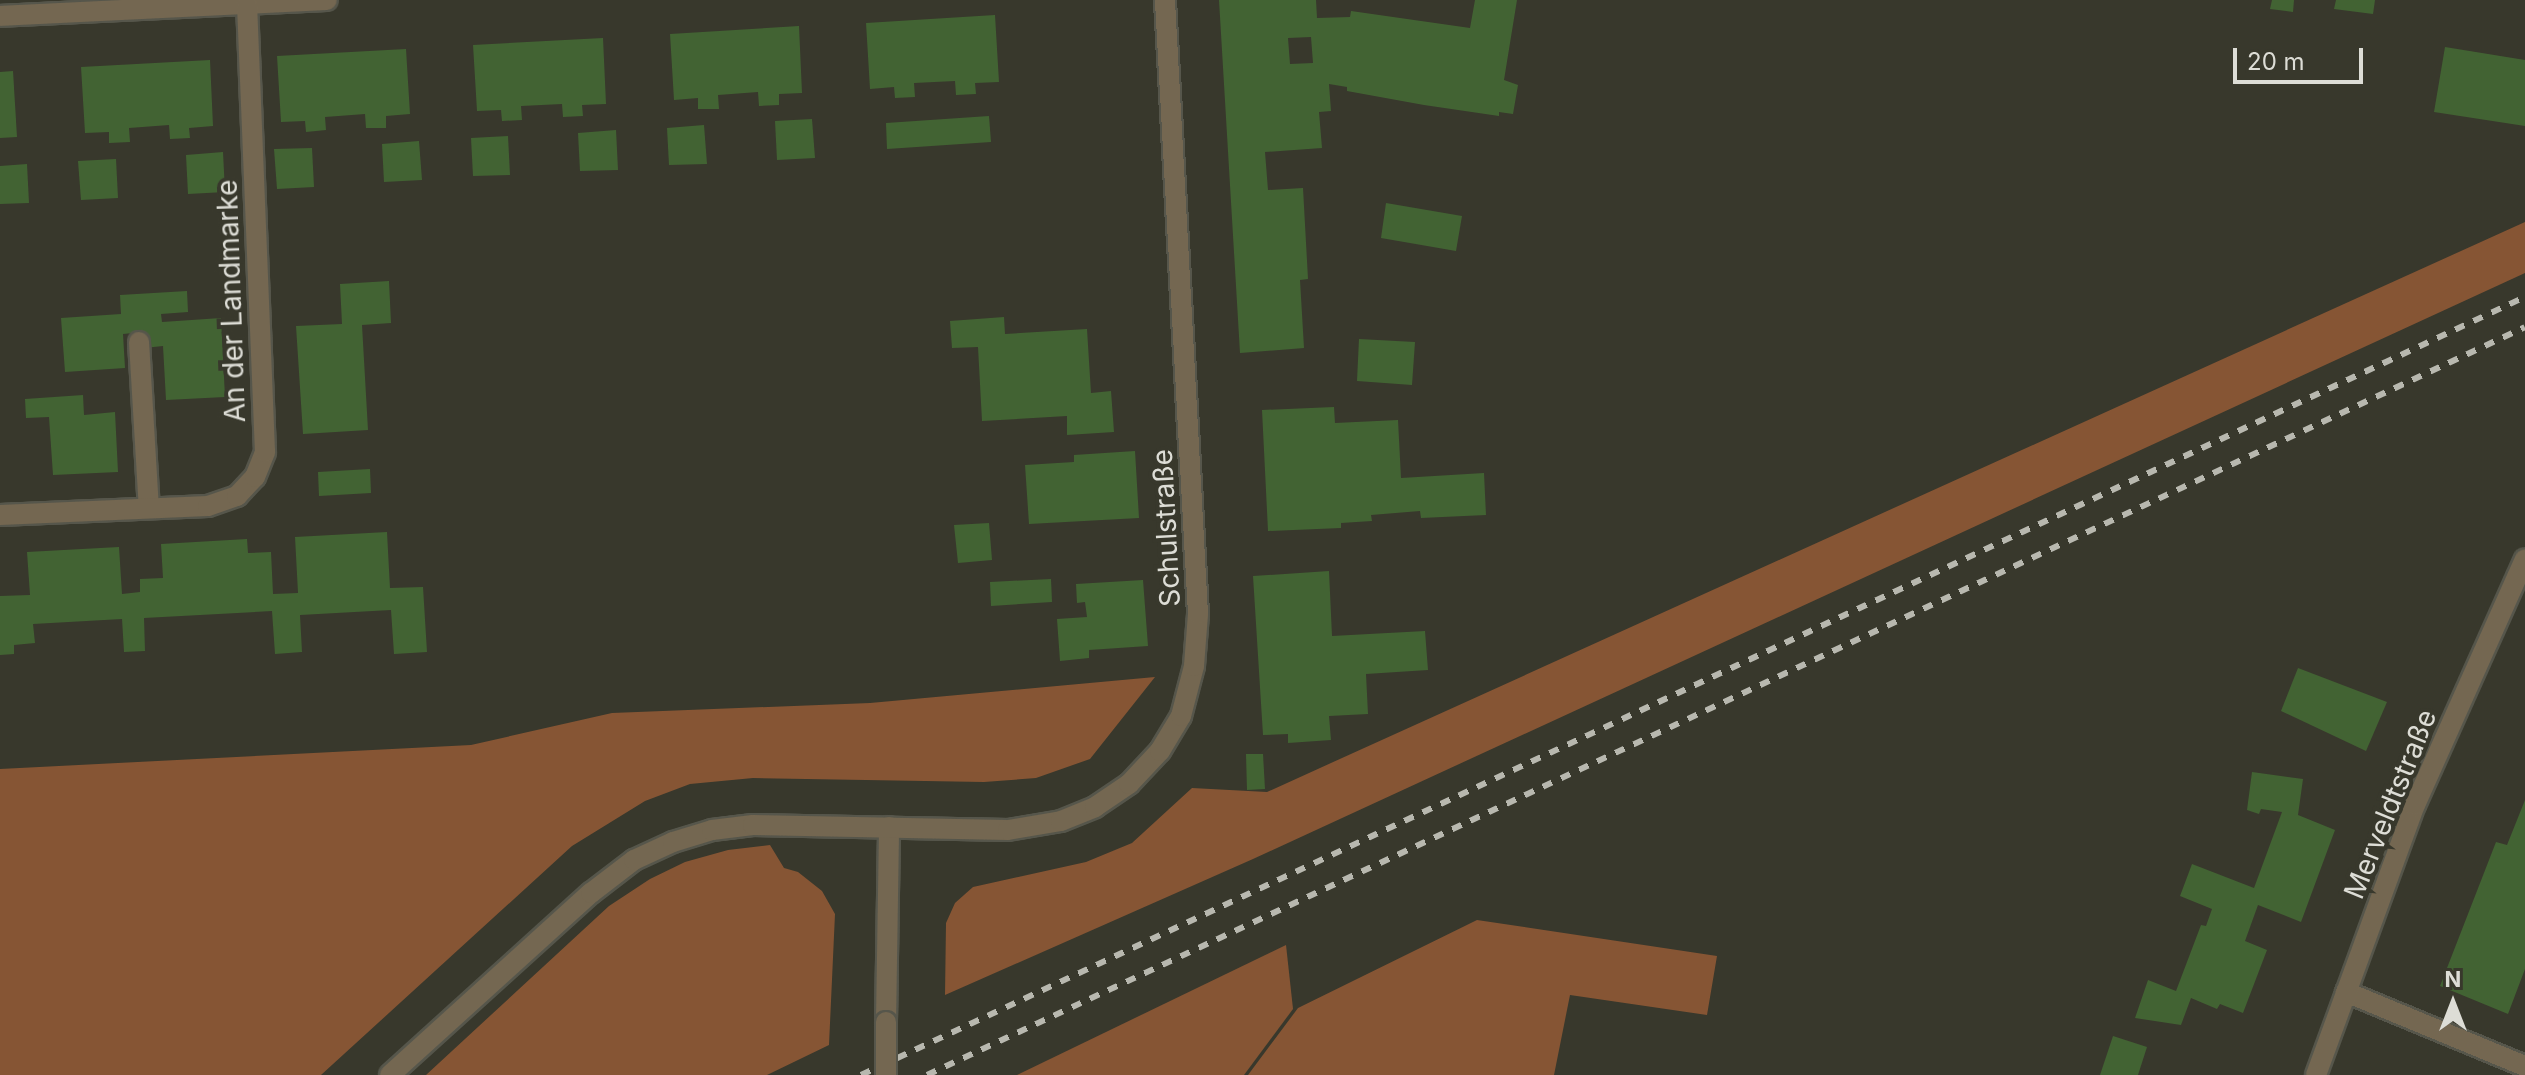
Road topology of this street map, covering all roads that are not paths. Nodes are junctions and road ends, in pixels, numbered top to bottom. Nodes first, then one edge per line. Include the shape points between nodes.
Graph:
1 (327, 0) edge
2 (1165, 0) edge
3 (247, 5) junction
4 (0, 16) edge
5 (139, 342) dead end
6 (149, 508) junction
7 (0, 515) edge
8 (2525, 559) edge
9 (889, 827) junction
10 (2346, 992) junction
11 (2525, 1066) edge
12 (390, 1075) edge
13 (886, 1075) edge
14 (2316, 1075) edge

1 - 3 street
2 - 9 street, Schulstraße via 1198,614 1194,666 1181,716 1160,751 1129,784 1072,816 1008,830
3 - 4 street
3 - 6 street, An der Landmarke via 265,452 255,477 237,496 208,506
5 - 6 street
6 - 7 street, An der Landmarke
8 - 10 street, Merveldtstraße via 2415,805
9 - 12 street, Schulstraße via 753,825 712,830 634,860
9 - 13 street, bridge
10 - 11 street
10 - 14 street, Merveldtstraße

